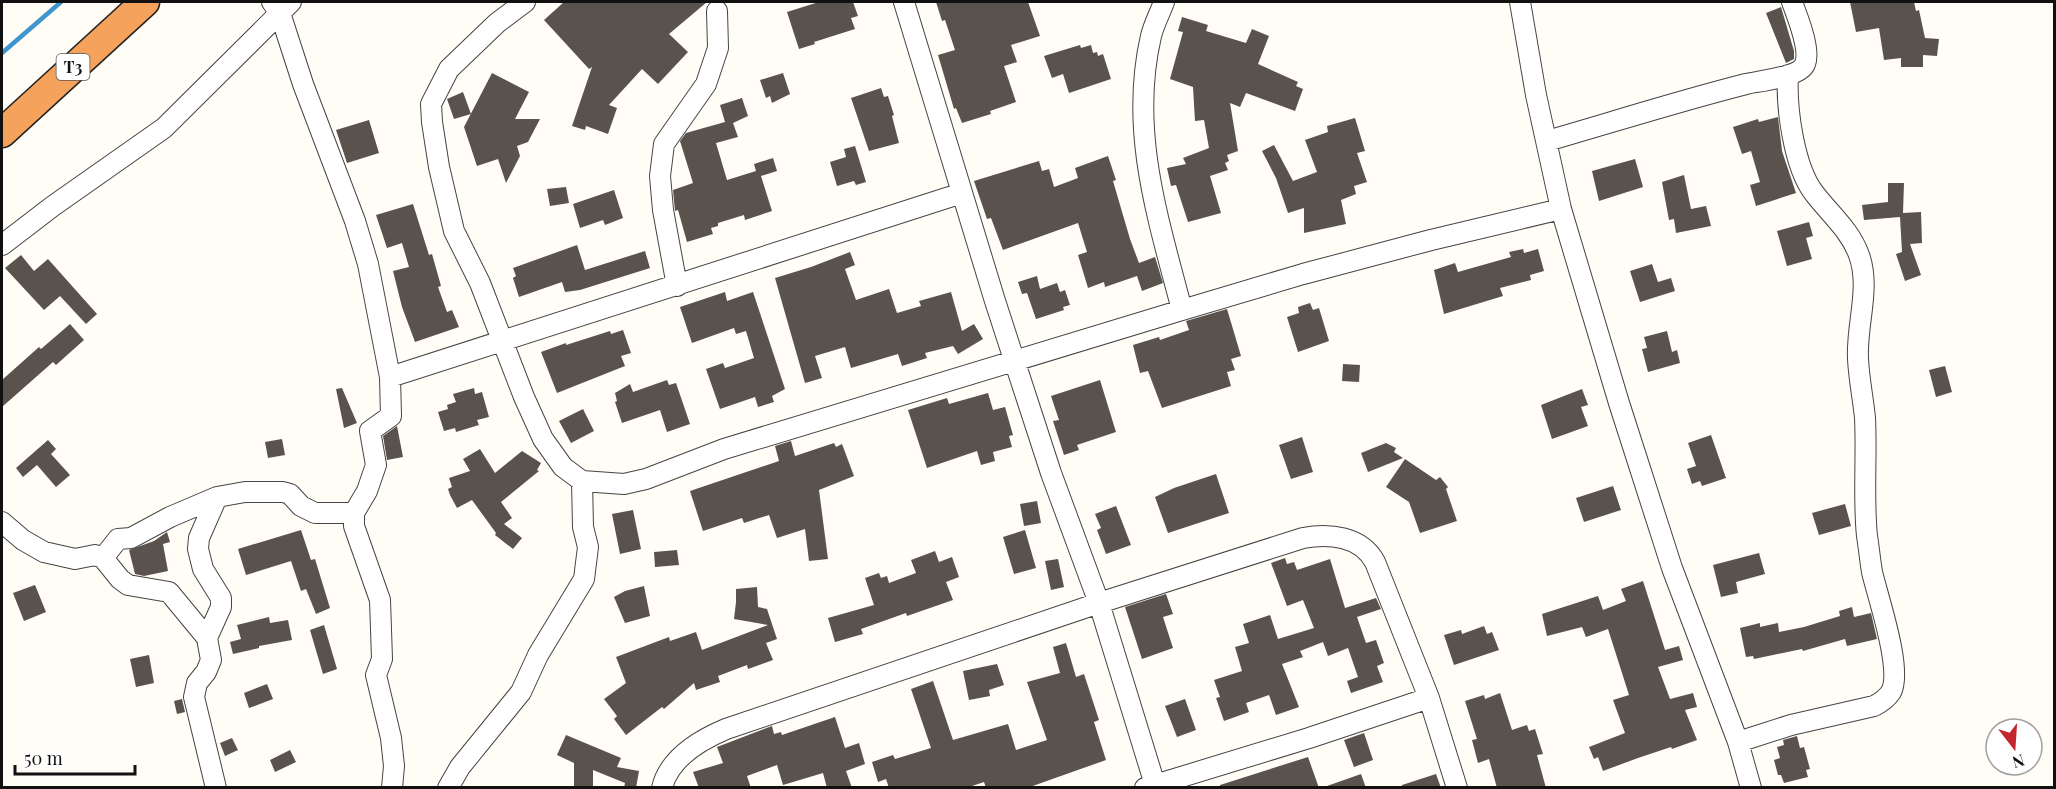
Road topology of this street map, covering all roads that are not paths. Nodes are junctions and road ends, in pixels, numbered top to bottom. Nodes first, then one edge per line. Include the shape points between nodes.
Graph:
1 (145, 2) edge
2 (525, 2) edge
3 (904, 2) edge
4 (1164, 2) edge
5 (1520, 2) edge
6 (1792, 2) edge
7 (281, 5) edge
8 (717, 11) dead end
9 (1788, 75) junction
10 (2, 133) edge
11 (1547, 141) junction
12 (962, 193) junction
13 (1561, 209) junction
14 (2, 245) edge
15 (677, 286) junction
16 (1182, 310) junction
17 (501, 340) junction
18 (1015, 362) junction
19 (390, 377) junction
20 (582, 481) junction
21 (217, 497) junction
22 (354, 513) junction
23 (2, 522) edge
24 (103, 558) junction
25 (1099, 603) junction
26 (207, 638) junction
27 (1430, 698) junction
28 (1738, 742) junction
29 (1152, 786) edge
30 (661, 787) edge
31 (216, 788) edge
32 (392, 788) edge
33 (448, 788) edge
34 (1457, 788) edge
35 (1751, 788) edge

1 - 10 highway, T3
2 - 17 street via 449,69 431,104 439,167 454,231 480,283
3 - 12 street
4 - 16 street via 1152,34 1143,121 1151,190
5 - 11 street
6 - 9 street via 1802,32 1806,63
7 - 14 street via 164,128
7 - 19 street via 303,84 356,221 374,286
8 - 15 street via 718,48 706,84 664,144 662,199
9 - 11 street
9 - 28 street via 1787,99 1802,174 1846,229 1863,271 1858,359 1865,418 1867,529 1872,569 1893,652 1894,676 1892,692 1874,706
11 - 13 street
12 - 15 street
12 - 18 street
13 - 16 street via 1431,240
13 - 28 street via 1672,568
15 - 17 street
16 - 18 street
17 - 19 street
17 - 20 street via 543,439 563,467
18 - 20 street via 724,449 646,479 624,484
18 - 25 street
19 - 22 street via 391,416 370,431 376,465
20 - 33 street via 583,527 588,547 584,579 520,692
21 - 22 street via 275,490 290,494 315,513
21 - 24 street via 131,538 118,539
21 - 26 street via 199,538 200,559 221,598
22 - 32 street via 354,526 380,600 382,659 376,675 391,738
23 - 24 street via 44,552 75,559 95,555
24 - 26 street via 128,585 172,594
25 - 27 street via 1303,538 1343,538 1371,554 1376,562
25 - 29 street
25 - 30 street via 711,735 675,763
26 - 31 street via 211,660 197,683 194,697
27 - 29 street
27 - 34 street
28 - 35 street

